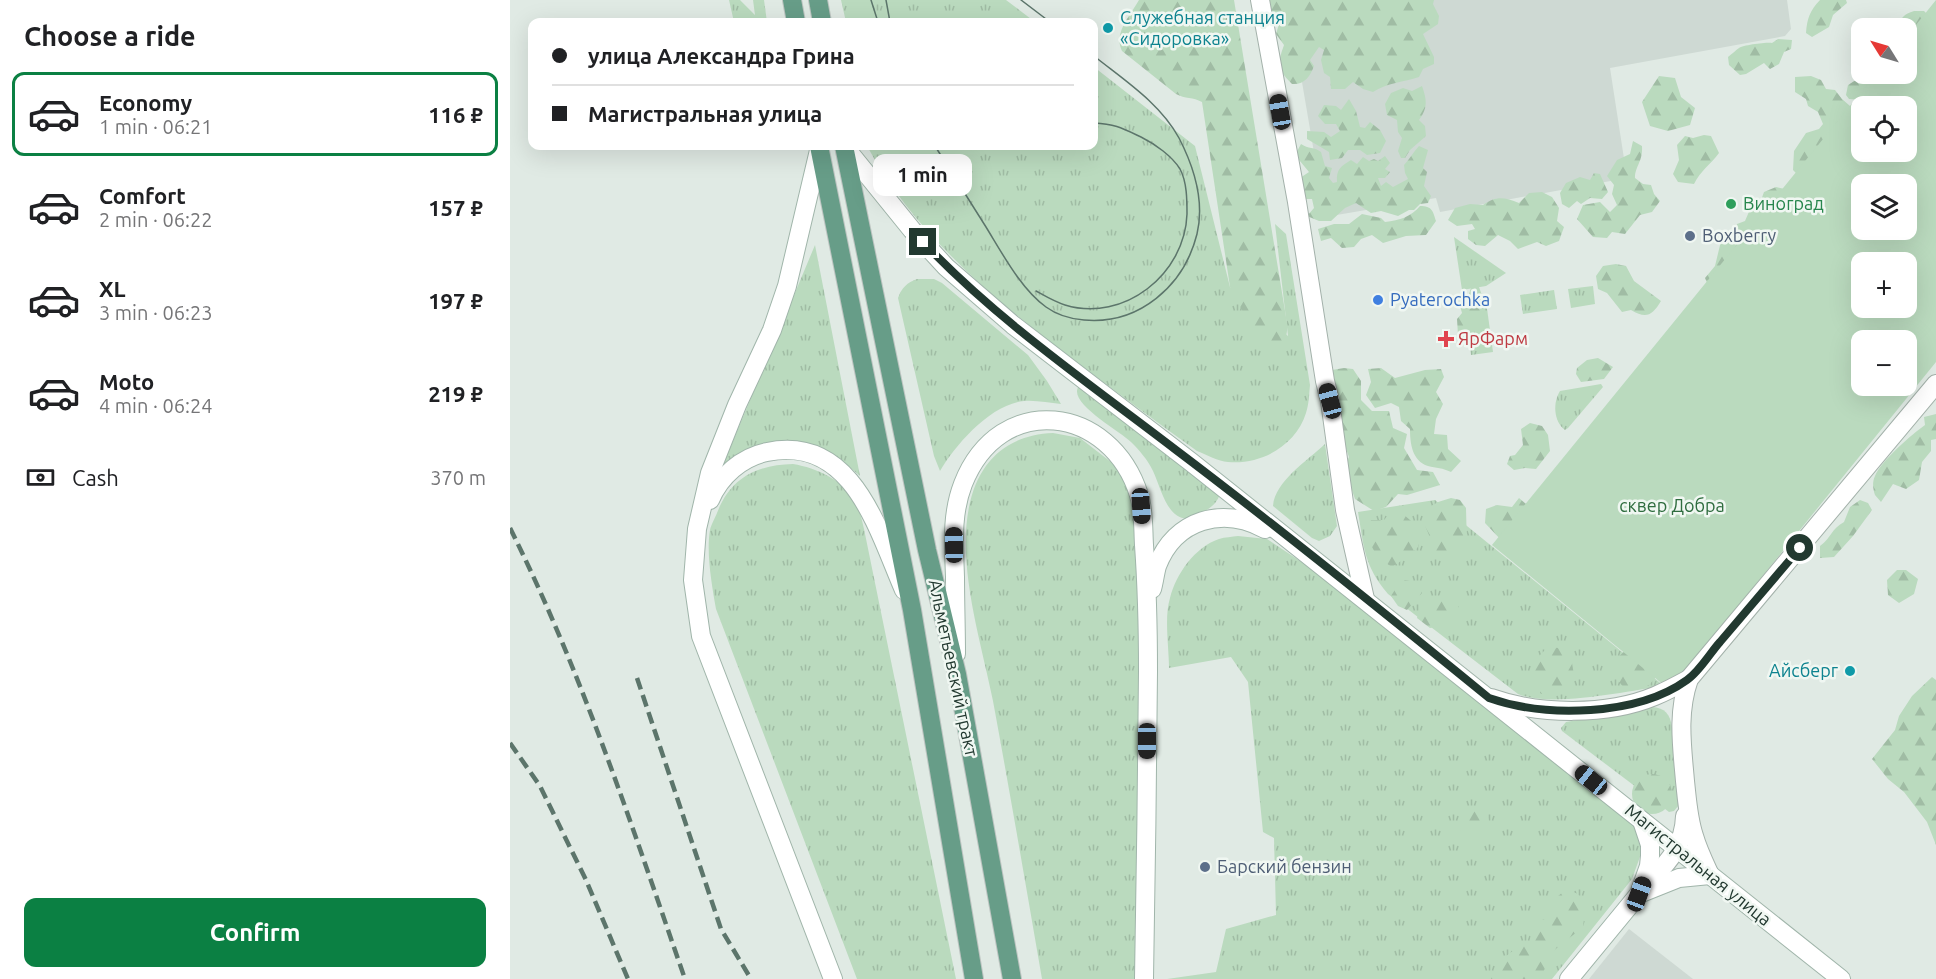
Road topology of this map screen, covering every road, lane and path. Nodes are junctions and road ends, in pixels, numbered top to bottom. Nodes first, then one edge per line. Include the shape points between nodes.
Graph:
1 (792, 0) edge
2 (818, 0) edge
3 (1260, 0) edge
4 (795, 18) edge
5 (821, 18) edge
6 (818, 150) edge
7 (820, 150) edge
8 (845, 150) edge
9 (847, 150) edge
10 (1936, 384) edge
11 (697, 529) junction
12 (1304, 550) junction
13 (1365, 599) junction
14 (912, 610) junction
15 (1148, 610) junction
16 (957, 674) junction
17 (1689, 679) junction
18 (1489, 698) junction
19 (1686, 792) junction
20 (1642, 821) junction
21 (1678, 849) junction
22 (1710, 875) junction
23 (1639, 894) junction
24 (833, 979) edge
25 (974, 979) edge
26 (1012, 979) edge
27 (1144, 979) edge
28 (1569, 979) edge
29 (1841, 979) edge

1 - 4 main road
2 - 5 main road
3 - 13 main road via 1297,202 1345,510
6 - 11 main road via 787,286 710,473
7 - 14 main road, Альметьевский тракт
8 - 16 main road, Альметьевский тракт via 927,550
9 - 12 main road, Магистральная улица via 912,230 1013,325
10 - 17 main road
11 - 14 main road via 713,493 741,463 775,450 816,456 846,475 865,500
11 - 24 main road via 693,580 701,636
12 - 13 main road, Магистральная улица
12 - 15 main road via 1252,521 1224,516 1199,521 1172,542 1163,555
13 - 18 main road, Магистральная улица
14 - 25 main road, Альметьевский тракт
15 - 16 main road via 1141,506 1124,464 1086,429 1058,420 1028,421 999,434 985,447 959,496 953,524
15 - 27 main road
16 - 26 main road, Альметьевский тракт
17 - 18 main road via 1633,703 1588,710 1535,710
17 - 19 main road via 1683,694 1680,733
18 - 20 main road, Магистральная улица
19 - 21 main road via 1685,831
19 - 22 main road via 1693,833
20 - 21 main road, Магистральная улица
20 - 23 main road via 1650,856
21 - 22 main road, Магистральная улица
21 - 23 main road
22 - 23 main road via 1678,878
22 - 29 main road, Магистральная улица
23 - 28 main road

